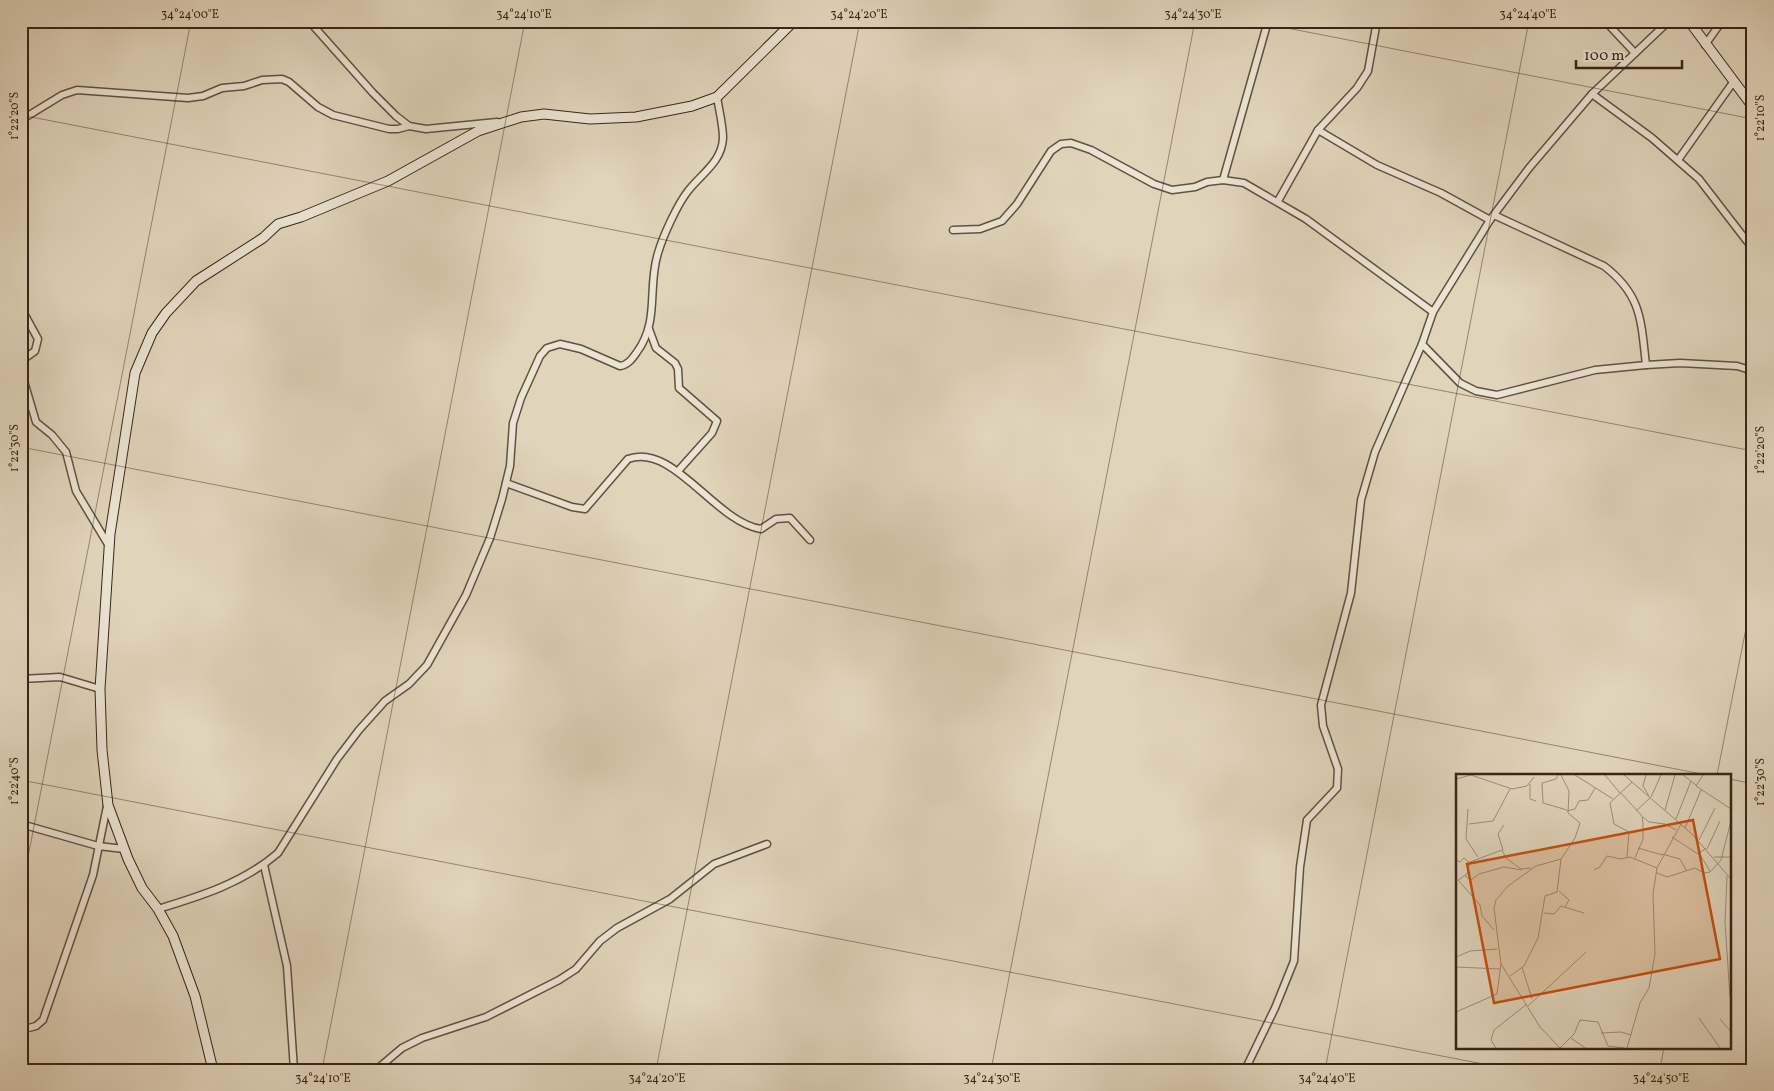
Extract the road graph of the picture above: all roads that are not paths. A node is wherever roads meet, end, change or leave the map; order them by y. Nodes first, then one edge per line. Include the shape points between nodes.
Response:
1 (309, 21) edge
2 (794, 21) edge
3 (1268, 21) edge
4 (1377, 21) edge
5 (1605, 21) edge
6 (1669, 21) edge
7 (1688, 21) edge
8 (1722, 21) edge
9 (1705, 45) junction
10 (1635, 53) junction
11 (1734, 81) junction
12 (1592, 94) junction
13 (717, 97) junction
14 (1753, 107) edge
15 (21, 120) edge
16 (506, 121) junction
17 (409, 126) junction
18 (1318, 130) junction
19 (1678, 160) junction
20 (1223, 180) junction
21 (1278, 201) junction
22 (1492, 218) junction
23 (953, 230) dead end
24 (1753, 249) edge
25 (21, 308) edge
26 (1433, 312) junction
27 (649, 329) junction
28 (1422, 344) junction
29 (21, 361) edge
30 (1646, 365) junction
31 (21, 370) edge
32 (1753, 376) edge
33 (678, 471) junction
34 (506, 483) junction
35 (810, 540) dead end
36 (109, 547) junction
37 (21, 679) edge
38 (100, 689) junction
39 (108, 805) junction
40 (21, 824) edge
41 (766, 844) dead end
42 (98, 846) junction
43 (124, 849) junction
44 (264, 865) junction
45 (158, 909) junction
46 (21, 1030) edge
47 (213, 1070) edge
48 (294, 1070) edge
49 (376, 1070) edge
50 (1245, 1070) edge

1 - 17 street via 373,93
2 - 13 street
3 - 20 street
4 - 18 street via 1368,71 1357,88
5 - 10 street
6 - 10 street
7 - 9 street
8 - 9 street
9 - 11 street
10 - 12 street
11 - 14 street
11 - 19 street
12 - 19 street
12 - 22 street via 1529,168
13 - 16 street via 692,106 636,116 590,119 544,114
13 - 27 street via 723,139 719,153 712,167 680,203 658,251
15 - 17 street via 77,90 188,98 273,78 289,82 333,115 389,129
16 - 17 street via 426,129
16 - 36 street via 478,131 388,181 278,224 263,238 196,281 166,313 152,333 135,372
18 - 21 street
18 - 22 street via 1377,165
19 - 24 street via 1699,179
20 - 21 street via 1244,183
20 - 23 street via 1172,190 1154,184 1091,150 1071,143 1061,144 1051,151 1018,204 1002,221 980,229
21 - 26 street via 1355,252
22 - 26 street
22 - 30 street via 1604,266 1617,276 1636,302
25 - 29 street via 38,340 34,351
26 - 28 street
27 - 33 street via 656,348 675,362 679,388 717,421 712,433
27 - 34 street via 642,345 626,365 615,365 581,349 560,344 547,348 540,356 513,423
28 - 30 street via 1460,383 1476,391 1497,395 1595,370
28 - 50 street via 1375,452 1361,500 1351,593 1323,697 1321,714 1338,769 1337,788 1307,820 1300,867 1294,961
30 - 32 street via 1737,366 1747,369
31 - 36 street via 36,422 66,452 76,491
33 - 34 street via 648,456 628,459 585,509
33 - 35 street via 710,500 745,524 761,529 776,519 790,518
34 - 44 street via 490,538 466,595 427,665 409,684 385,701 359,730 337,759 288,839
36 - 38 street
37 - 38 street via 60,677
38 - 39 street
39 - 42 street
39 - 43 street
40 - 42 street
41 - 49 street via 714,864 670,899 617,928 600,941 576,969 559,980 486,1017 422,1038 402,1048
42 - 43 street
42 - 46 street via 81,914 43,1020 36,1026
43 - 45 street via 142,888
44 - 45 street via 224,887
44 - 48 street via 286,966
45 - 47 street via 183,961

